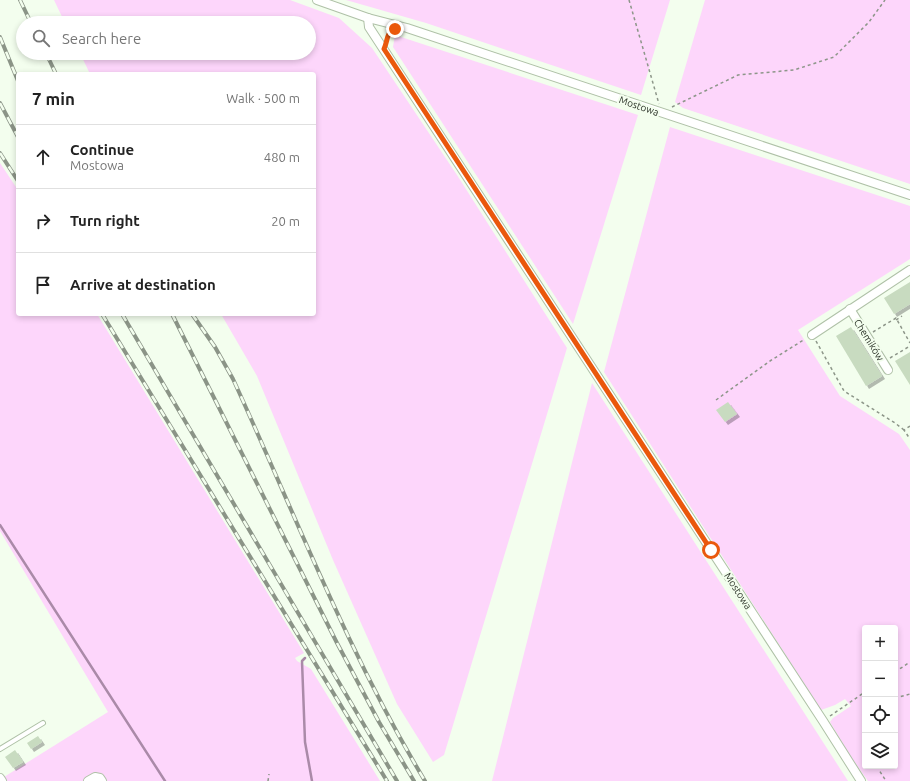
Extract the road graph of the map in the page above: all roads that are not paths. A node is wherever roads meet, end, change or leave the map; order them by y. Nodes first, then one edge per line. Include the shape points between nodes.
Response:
1 (317, 0) edge
2 (368, 18) junction
3 (910, 195) edge
4 (910, 270) edge
5 (850, 309) junction
6 (812, 335) road end
7 (886, 366) road end
8 (43, 723) dead end
9 (0, 749) edge
10 (0, 778) edge
11 (2, 781) edge
12 (88, 781) edge
13 (102, 781) edge
14 (862, 781) edge

1 - 2 street, Mostowa
2 - 3 street, Mostowa via 407,28
2 - 14 street, Mostowa via 369,27
4 - 5 street, Chemików
5 - 6 street, Chemików
5 - 7 street, Chemików
8 - 9 lane
10 - 11 street
12 - 13 street via 95,777

